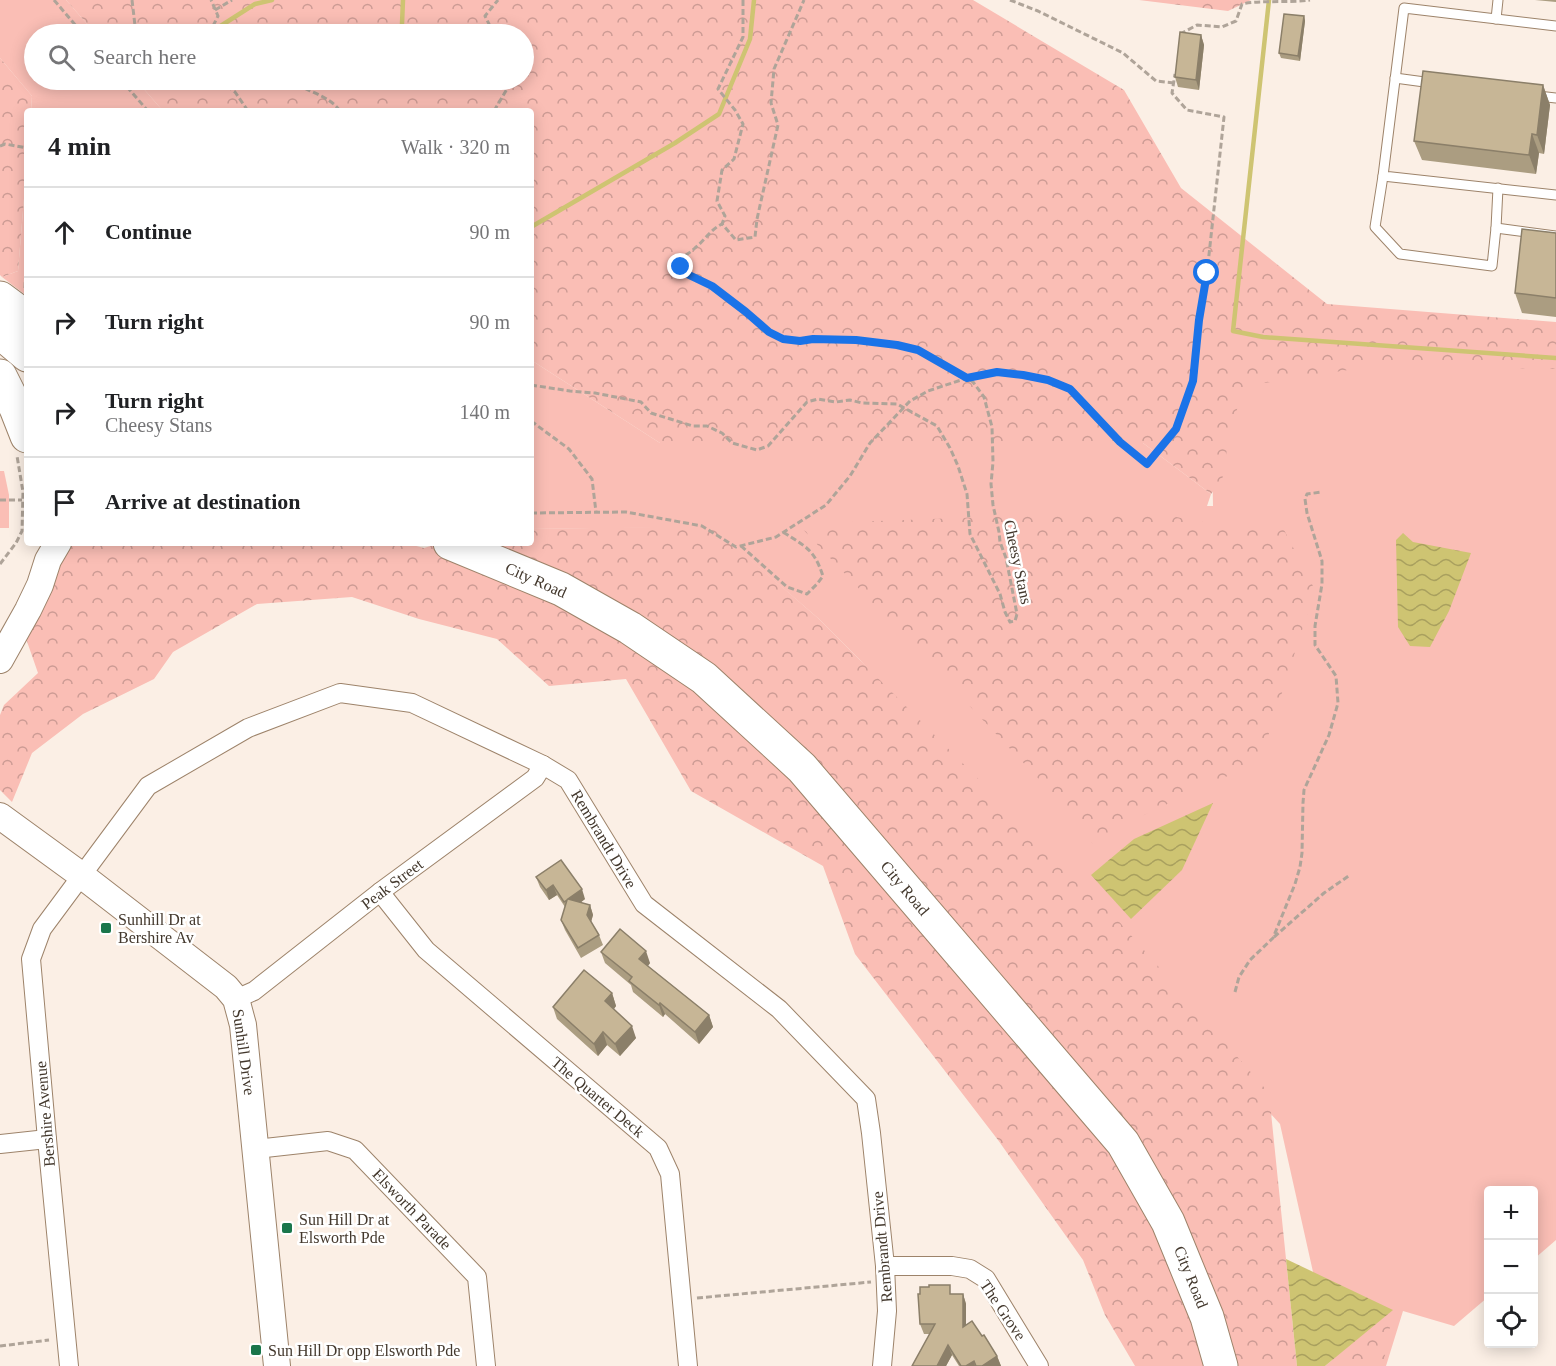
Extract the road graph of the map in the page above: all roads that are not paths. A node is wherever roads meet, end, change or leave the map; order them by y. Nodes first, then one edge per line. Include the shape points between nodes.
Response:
1 (1498, 0) edge
2 (1496, 19) junction
3 (1556, 26) edge
4 (1395, 78) junction
5 (1441, 84) edge
6 (1533, 95) edge
7 (1556, 98) edge
8 (1383, 176) junction
9 (1498, 189) junction
10 (1556, 195) edge
11 (1496, 228) junction
12 (1556, 236) edge
13 (11, 314) edge
14 (24, 346) edge
15 (0, 376) edge
16 (22, 444) edge
17 (457, 546) edge
18 (50, 549) edge
19 (0, 660) edge
20 (543, 765) junction
21 (0, 816) edge
22 (81, 875) junction
23 (380, 892) junction
24 (236, 999) junction
25 (46, 1139) junction
26 (0, 1144) edge
27 (256, 1149) junction
28 (885, 1266) junction
29 (69, 1366) edge
30 (277, 1366) edge
31 (486, 1366) edge
32 (688, 1366) edge
33 (882, 1366) edge
34 (1039, 1366) edge
35 (1221, 1366) edge

1 - 2 lane
2 - 3 lane
2 - 4 lane via 1404,8
4 - 5 lane
4 - 8 lane
6 - 7 lane
8 - 9 lane
8 - 11 lane via 1375,227 1400,254 1492,266
9 - 10 lane
9 - 11 lane
11 - 12 lane
13 - 14 highway
15 - 16 highway via 16,408
17 - 35 highway, City Road via 561,589 630,628 704,678 802,768 1123,1143 1168,1222 1208,1317
18 - 19 street via 40,585
20 - 22 street, Rembrandt Drive via 412,703 340,693 248,728 148,786
20 - 23 street, Peak Street via 534,778
20 - 28 street, Rembrandt Drive via 568,780 644,904 779,1009 866,1100
21 - 22 street, Sunhill Drive
22 - 24 street, Sunhill Drive via 226,987
22 - 25 street, Bershire Avenue via 42,929 31,959
23 - 24 street, Peak Street via 254,991
23 - 32 street, The Quarter Deck via 426,950 658,1148 670,1174
24 - 27 street, Sunhill Drive via 243,1025
25 - 26 street
25 - 29 street, Bershire Avenue
27 - 30 street, Sunhill Drive
27 - 31 street, Elsworth Parade via 328,1141 356,1149 477,1277
28 - 33 street, Rembrandt Drive via 887,1311
28 - 34 street, The Grove via 952,1266 970,1269 986,1279

